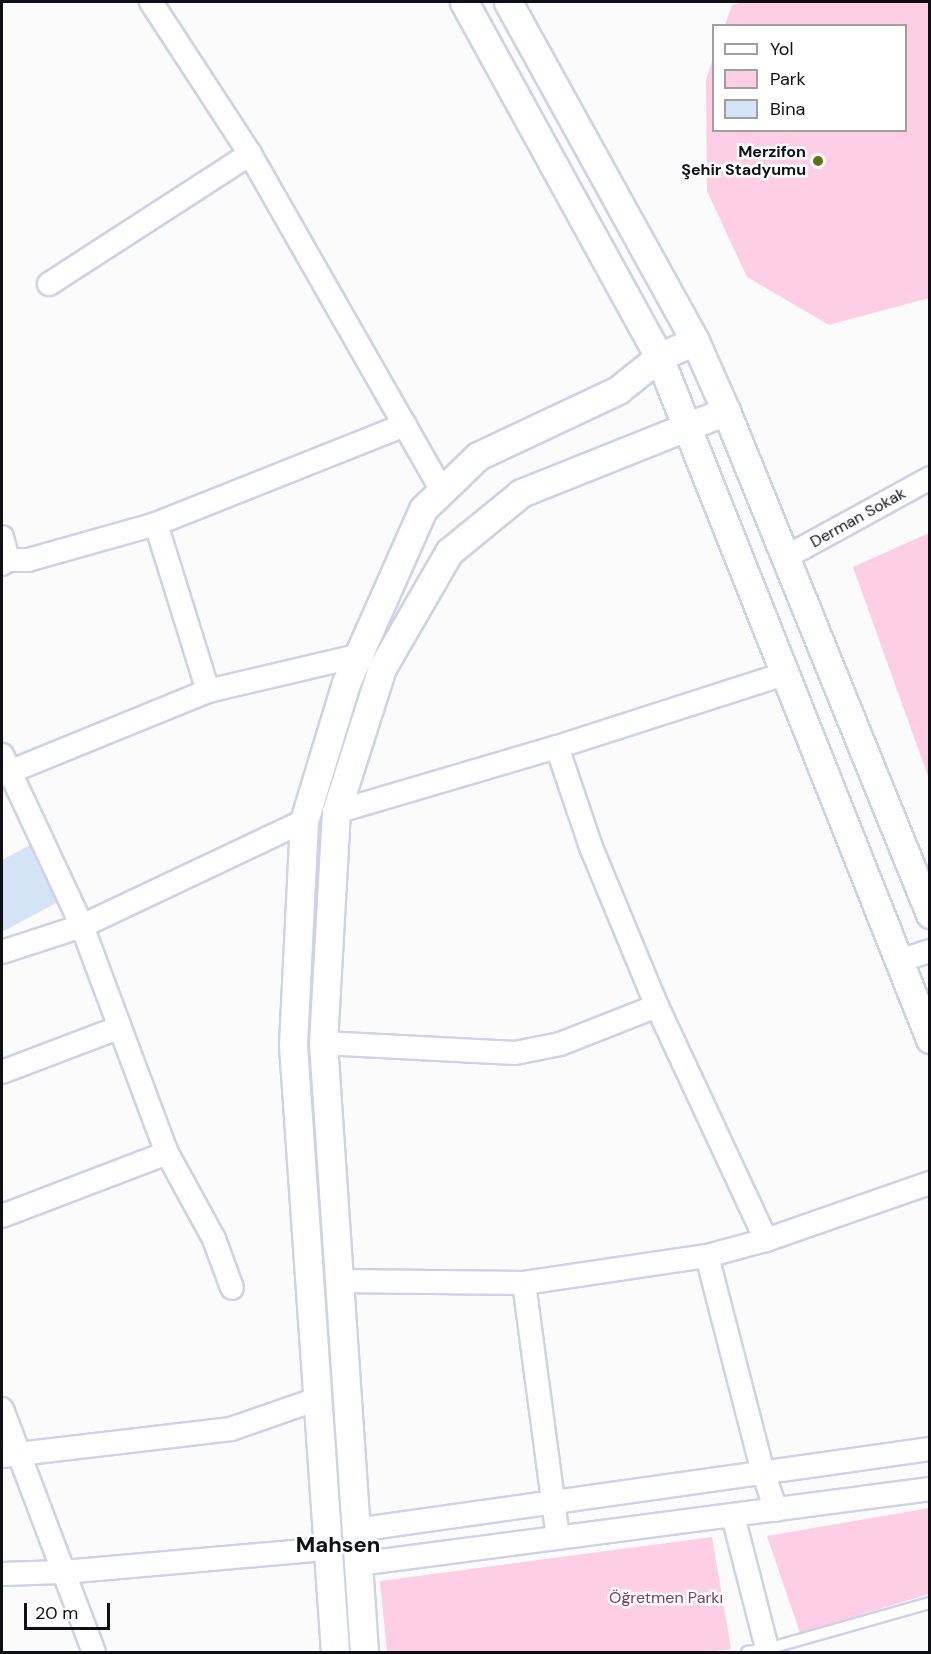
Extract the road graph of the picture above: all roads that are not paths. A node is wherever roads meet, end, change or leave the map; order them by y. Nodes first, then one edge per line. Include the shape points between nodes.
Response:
1 (152, 2) edge
2 (464, 2) edge
3 (508, 2) edge
4 (250, 154) junction
5 (49, 284) dead end
6 (695, 340) junction
7 (659, 357) junction
8 (726, 411) junction
9 (405, 425) junction
10 (687, 426) junction
11 (930, 478) edge
12 (442, 491) junction
13 (156, 524) junction
14 (2, 537) edge
15 (786, 557) junction
16 (5, 562) edge
17 (357, 656) junction
18 (785, 674) junction
19 (208, 691) junction
20 (557, 747) junction
21 (4, 767) edge
22 (336, 812) junction
23 (304, 821) junction
24 (930, 914) edge
25 (82, 926) junction
26 (930, 951) edge
27 (2, 952) edge
28 (899, 961) junction
29 (657, 1006) junction
30 (118, 1028) junction
31 (930, 1039) edge
32 (323, 1043) junction
33 (2, 1072) edge
34 (167, 1153) junction
35 (930, 1184) edge
36 (2, 1216) edge
37 (766, 1240) junction
38 (707, 1256) junction
39 (339, 1281) junction
40 (524, 1283) junction
41 (232, 1288) dead end
42 (318, 1399) junction
43 (2, 1409) edge
44 (930, 1449) edge
45 (10, 1455) edge
46 (763, 1472) junction
47 (930, 1489) edge
48 (553, 1502) junction
49 (776, 1510) junction
50 (733, 1516) junction
51 (356, 1530) junction
52 (558, 1538) junction
53 (328, 1549) junction
54 (358, 1564) junction
55 (63, 1572) junction
56 (2, 1574) edge
57 (930, 1604) edge
58 (761, 1652) edge
59 (94, 1653) edge
60 (335, 1653) edge
61 (364, 1653) edge

1 - 4 street
2 - 7 street
3 - 6 street
4 - 5 street
4 - 9 street
6 - 7 street
6 - 8 street
7 - 10 street
7 - 12 street via 618,390 478,456
8 - 10 street
8 - 15 street
9 - 12 street
9 - 13 street
10 - 18 street
10 - 22 street via 520,493 449,552 382,668
11 - 15 street, Derman Sokak
12 - 17 street via 423,509
13 - 16 street via 28,560
13 - 19 street
14 - 16 street
15 - 24 street
17 - 19 street
17 - 23 street
18 - 20 street
18 - 28 street
19 - 21 street
20 - 22 street
20 - 29 street via 591,847
21 - 25 street
22 - 32 street
23 - 25 street
23 - 42 street via 293,1045
25 - 27 street
25 - 30 street
26 - 28 street
28 - 31 street
29 - 32 street via 560,1044 515,1053
29 - 37 street
30 - 33 street
30 - 34 street
32 - 39 street
34 - 36 street
34 - 41 street via 214,1239
35 - 37 street
37 - 38 street
38 - 40 street
38 - 46 street
39 - 40 street
39 - 51 street
40 - 48 street
42 - 45 street via 231,1429
42 - 53 street
43 - 45 street
44 - 46 street
45 - 55 street
46 - 48 street
46 - 49 street
47 - 49 street
48 - 51 street
48 - 52 street
49 - 50 street
50 - 52 street
50 - 58 street
51 - 54 street
52 - 54 street
53 - 55 street
53 - 60 street
54 - 61 street
55 - 56 street
55 - 59 street
57 - 58 lane

